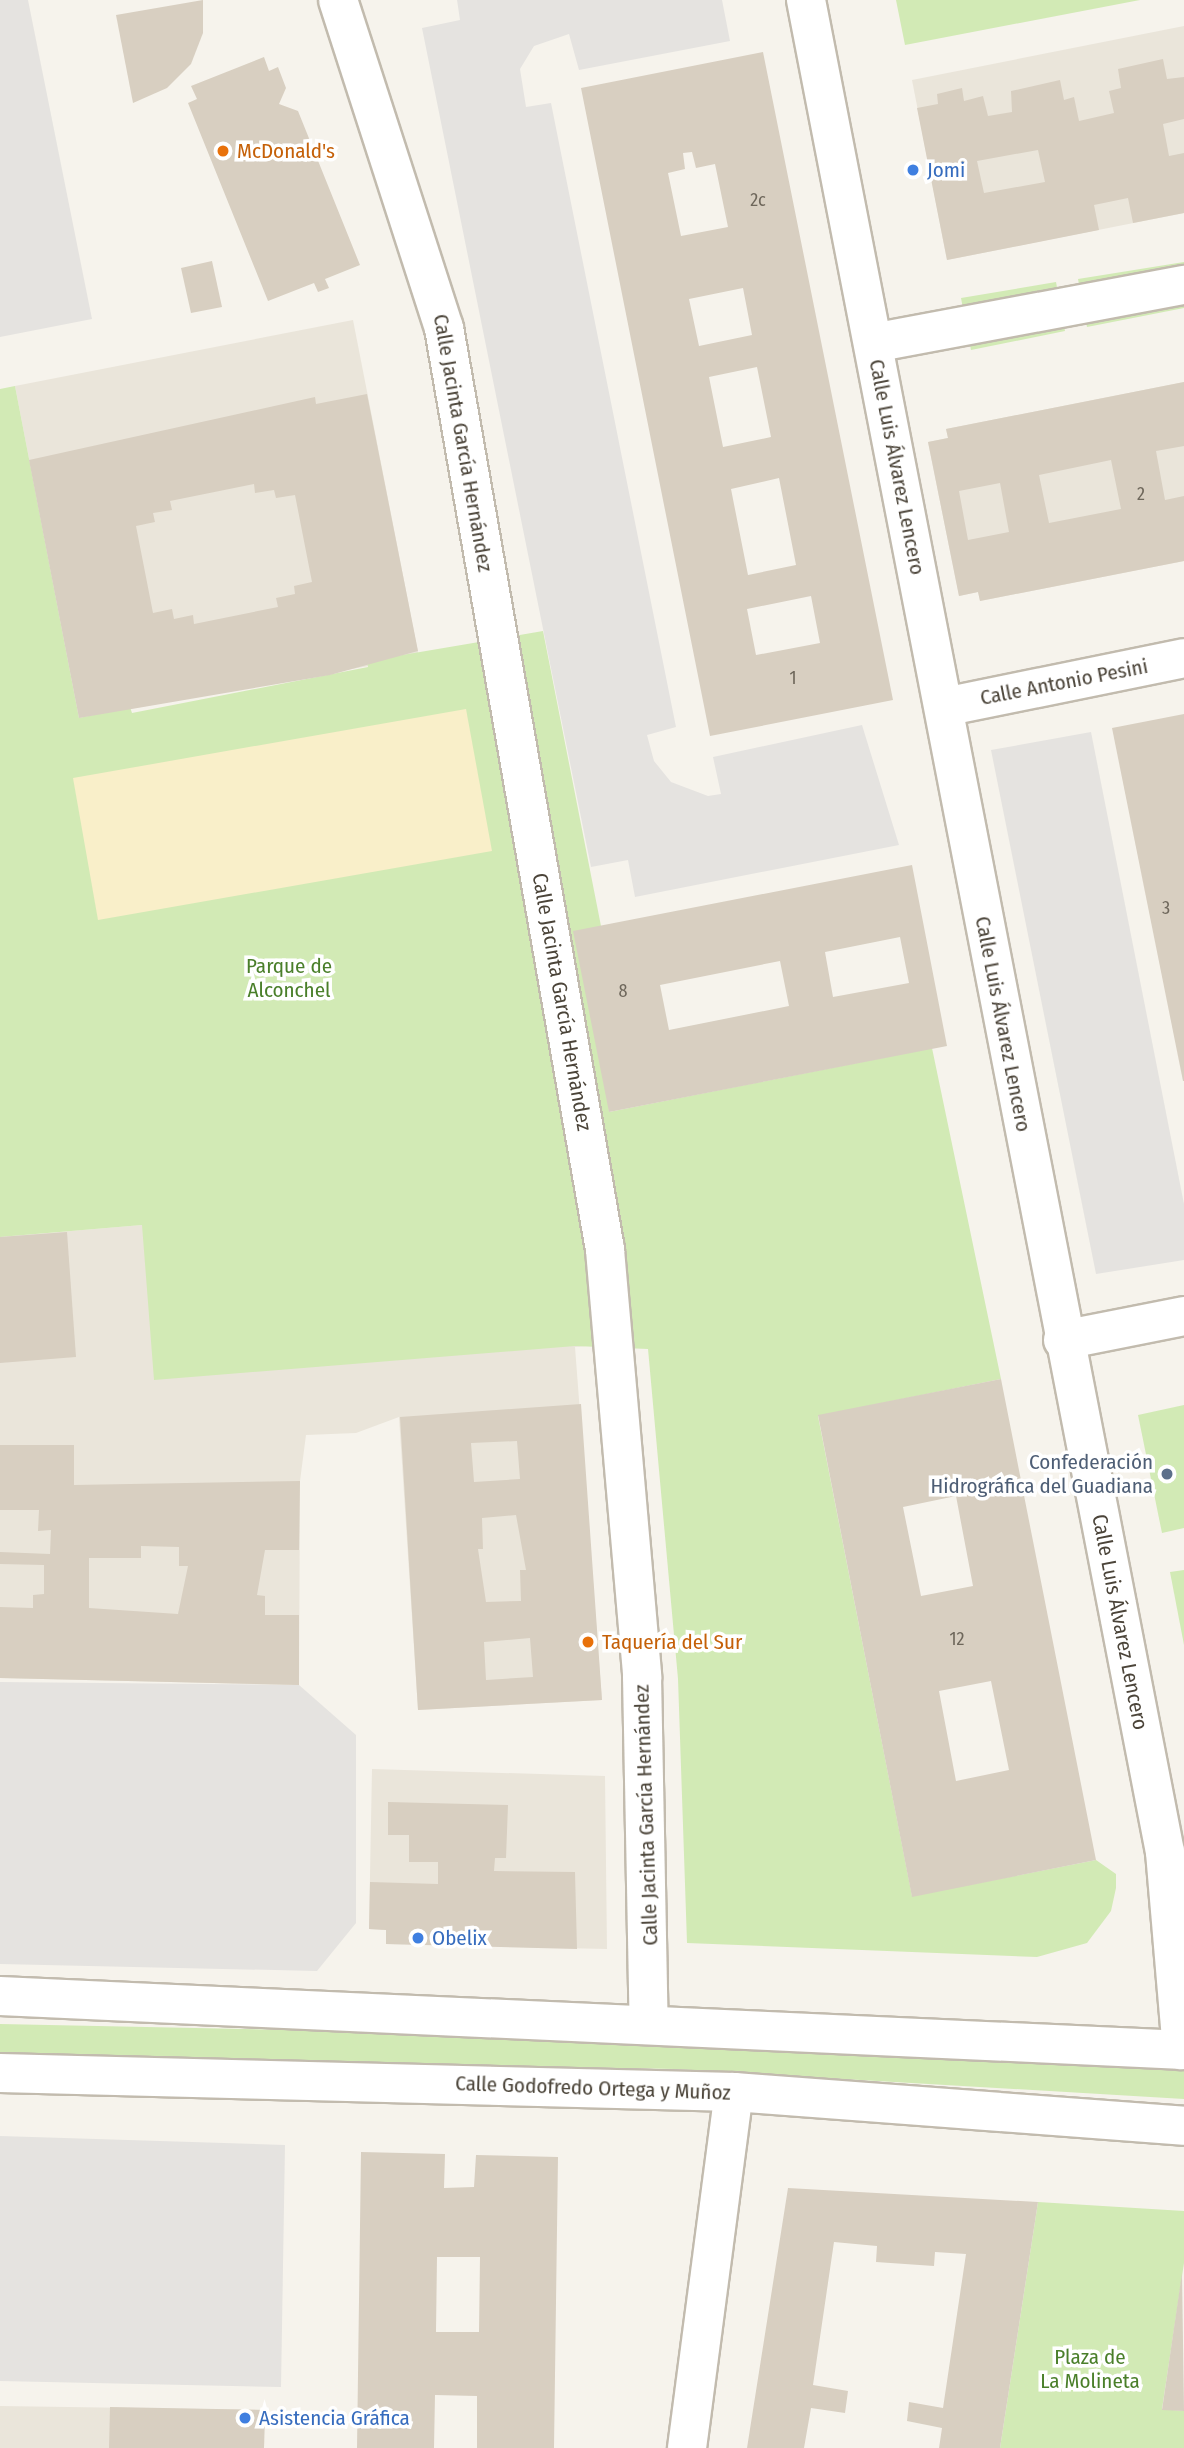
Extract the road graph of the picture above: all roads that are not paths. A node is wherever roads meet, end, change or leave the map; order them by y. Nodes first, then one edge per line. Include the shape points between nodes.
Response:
1 (338, 0) edge
2 (806, 0) edge
3 (1184, 285) edge
4 (873, 343) junction
5 (1184, 658) edge
6 (944, 707) junction
7 (1184, 1316) edge
8 (1063, 1340) junction
9 (0, 1996) edge
10 (649, 2025) junction
11 (1183, 2050) edge
12 (0, 2073) edge
13 (734, 2092) junction
14 (1184, 2126) edge
15 (687, 2448) edge

1 - 10 street, Calle Jacinta García Hernández via 444,328 605,1250 644,1701
2 - 4 street, Calle Luis Álvarez Lencero
3 - 4 street
4 - 6 street, Calle Luis Álvarez Lencero
5 - 6 street, Calle Antonio Pesini
6 - 8 street, Calle Luis Álvarez Lencero
7 - 8 street
8 - 11 street, Calle Luis Álvarez Lencero via 1165,1852
9 - 10 street
10 - 11 street
12 - 13 street, Calle Godofredo Ortega y Muñoz
13 - 14 street, Calle Godofredo Ortega y Muñoz
13 - 15 street

